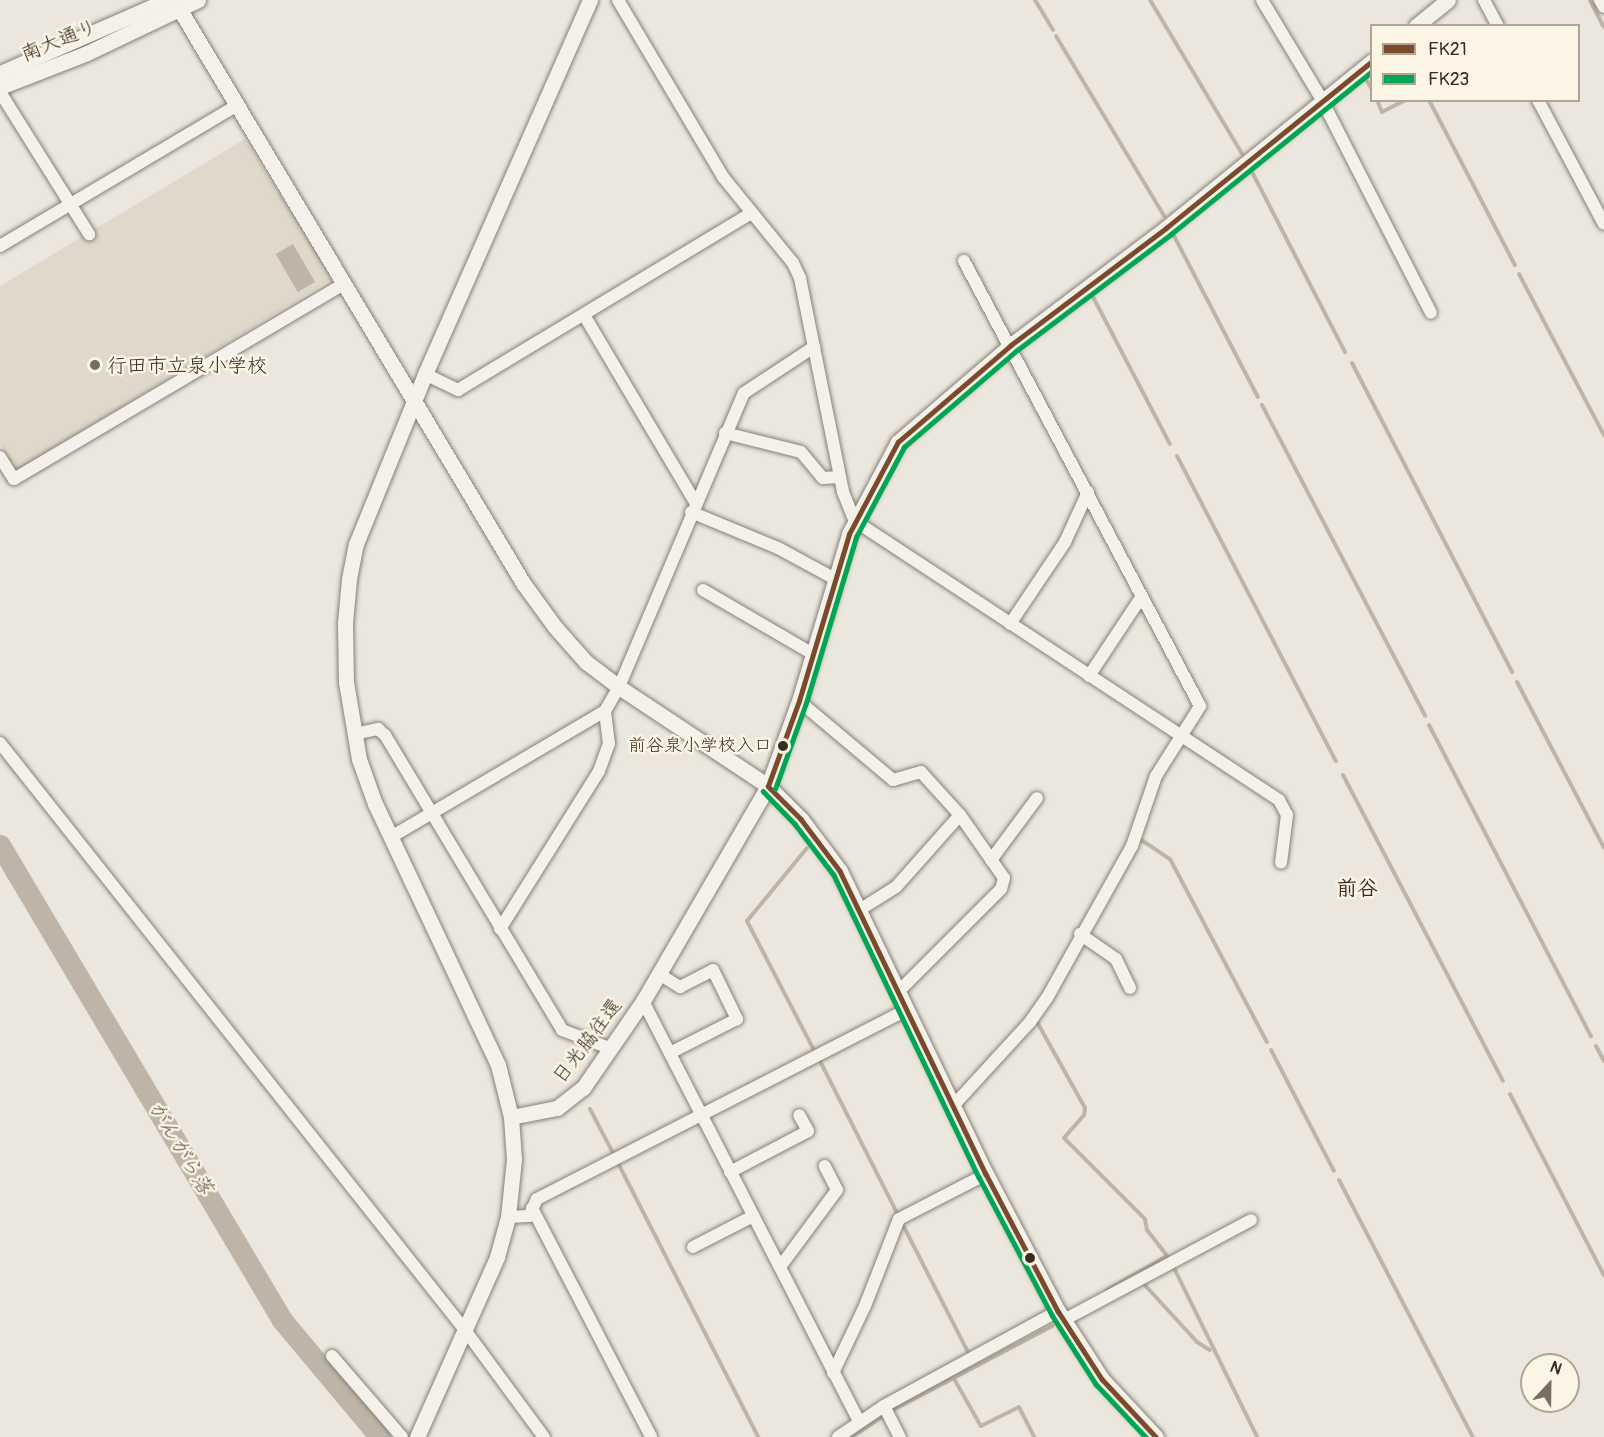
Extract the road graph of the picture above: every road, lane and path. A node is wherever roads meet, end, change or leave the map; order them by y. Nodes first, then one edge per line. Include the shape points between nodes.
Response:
1 (167, 0) edge
2 (198, 0) edge
3 (590, 0) edge
4 (618, 0) edge
5 (1262, 0) edge
6 (1448, 0) edge
7 (1484, 0) edge
8 (1600, 0) edge
9 (177, 5) edge
10 (1604, 7) edge
11 (1418, 24) edge
12 (1497, 24) edge
13 (1370, 62) edge
14 (0, 73) edge
15 (0, 87) edge
16 (0, 92) edge
17 (1322, 100) junction
18 (1539, 102) edge
19 (236, 106) junction
20 (69, 203) junction
21 (750, 213) junction
22 (1604, 224) edge
23 (89, 234) dead end
24 (0, 246) edge
25 (963, 261) dead end
26 (345, 283) junction
27 (1431, 313) dead end
28 (584, 315) junction
29 (1011, 345) junction
30 (814, 347) junction
31 (425, 374) junction
32 (414, 401) junction
33 (724, 433) junction
34 (0, 457) edge
35 (840, 477) junction
36 (1089, 492) junction
37 (693, 507) junction
38 (855, 521) junction
39 (835, 579) junction
40 (703, 590) dead end
41 (1142, 596) junction
42 (1010, 624) junction
43 (813, 654) junction
44 (1089, 676) junction
45 (619, 687) junction
46 (799, 700) junction
47 (605, 711) junction
48 (354, 734) junction
49 (1181, 736) junction
50 (0, 743) edge
51 (768, 786) junction
52 (1037, 798) dead end
53 (432, 813) junction
54 (960, 815) junction
55 (392, 837) junction
56 (991, 860) junction
57 (1281, 863) dead end
58 (861, 909) junction
59 (500, 929) junction
60 (1080, 934) junction
61 (659, 974) junction
62 (1130, 988) dead end
63 (899, 991) junction
64 (643, 1001) junction
65 (907, 1010) junction
66 (612, 1049) junction
67 (670, 1053) junction
68 (953, 1106) junction
69 (701, 1115) junction
70 (799, 1115) dead end
71 (511, 1117) junction
72 (825, 1166) dead end
73 (730, 1172) junction
74 (986, 1174) junction
75 (532, 1208) junction
76 (753, 1216) junction
77 (508, 1217) junction
78 (1251, 1220) dead end
79 (693, 1247) dead end
80 (780, 1267) junction
81 (1061, 1316) junction
82 (465, 1330) junction
83 (332, 1356) dead end
84 (833, 1372) junction
85 (884, 1407) junction
86 (859, 1421) junction
87 (402, 1437) edge
88 (417, 1437) edge
89 (544, 1437) edge
90 (651, 1437) edge
91 (838, 1437) edge
92 (900, 1437) edge
93 (1156, 1437) edge

1 - 14 street, 南大通り
2 - 9 street, 南大通り
3 - 31 street
4 - 21 street via 723,177
5 - 17 street
6 - 11 street
7 - 12 street
8 - 10 street
9 - 15 street, 南大通り
9 - 19 street
13 - 17 street, 日光脇往還
16 - 20 street
17 - 27 street
17 - 29 street, 日光脇往還 via 1166,228
18 - 22 street
19 - 20 street
19 - 26 street
20 - 23 street
20 - 24 street
21 - 28 street
21 - 30 street via 793,263 800,278
25 - 29 street
26 - 32 street
26 - 34 street via 14,479
28 - 31 street via 458,390
28 - 37 street
29 - 36 street
29 - 38 street, 日光脇往還 via 898,442
30 - 33 street via 744,393
30 - 35 street
31 - 32 street
32 - 45 street via 529,592 586,662
32 - 48 street via 357,544 349,579 345,652
33 - 35 street via 801,452 823,478
33 - 37 street
35 - 38 street
36 - 41 street
36 - 42 street via 1065,543
37 - 39 street
37 - 45 street
38 - 39 street, 日光脇往還
38 - 42 street
39 - 43 street, 日光脇往還
40 - 43 street
41 - 44 street
41 - 49 street via 1200,706
42 - 44 street
43 - 46 street, 日光脇往還
44 - 49 street
45 - 47 street
45 - 51 street
46 - 51 street, 日光脇往還
46 - 54 street via 893,780 921,772
47 - 53 street
47 - 59 street via 609,744 599,771
48 - 53 street via 378,729 385,735
48 - 55 street via 366,780
49 - 57 street via 1279,800 1287,815
49 - 60 street via 1156,776 1132,846
50 - 82 street
51 - 58 street via 820,842
51 - 61 street, 日光脇往還
52 - 56 street
53 - 55 street
53 - 59 street
54 - 56 street
54 - 58 street via 896,887
55 - 71 street via 484,1028
56 - 63 street via 1004,878 1001,889
58 - 63 street
59 - 66 street via 562,1030
60 - 62 street via 1116,959
60 - 68 street via 1030,1022
61 - 64 street, 日光脇往還
61 - 67 street via 680,987 713,970 737,1019
63 - 65 street
64 - 66 street, 日光脇往還
64 - 67 street
65 - 68 street
65 - 69 street
66 - 71 street, 日光脇往還 via 583,1088 564,1105
67 - 69 street
68 - 74 street
69 - 73 street
69 - 75 street via 537,1199
70 - 73 street via 808,1131
71 - 77 street via 514,1159
72 - 80 street via 837,1190
73 - 76 street
74 - 81 street
74 - 84 street via 899,1219 865,1306
75 - 77 street via 529,1216
75 - 90 street
76 - 79 street
76 - 80 street
77 - 82 street via 497,1257
78 - 81 street
80 - 84 street
81 - 85 street
81 - 93 street via 1102,1379
82 - 88 street
82 - 89 street
83 - 87 street
84 - 86 street
85 - 86 street
85 - 92 street
86 - 91 street

